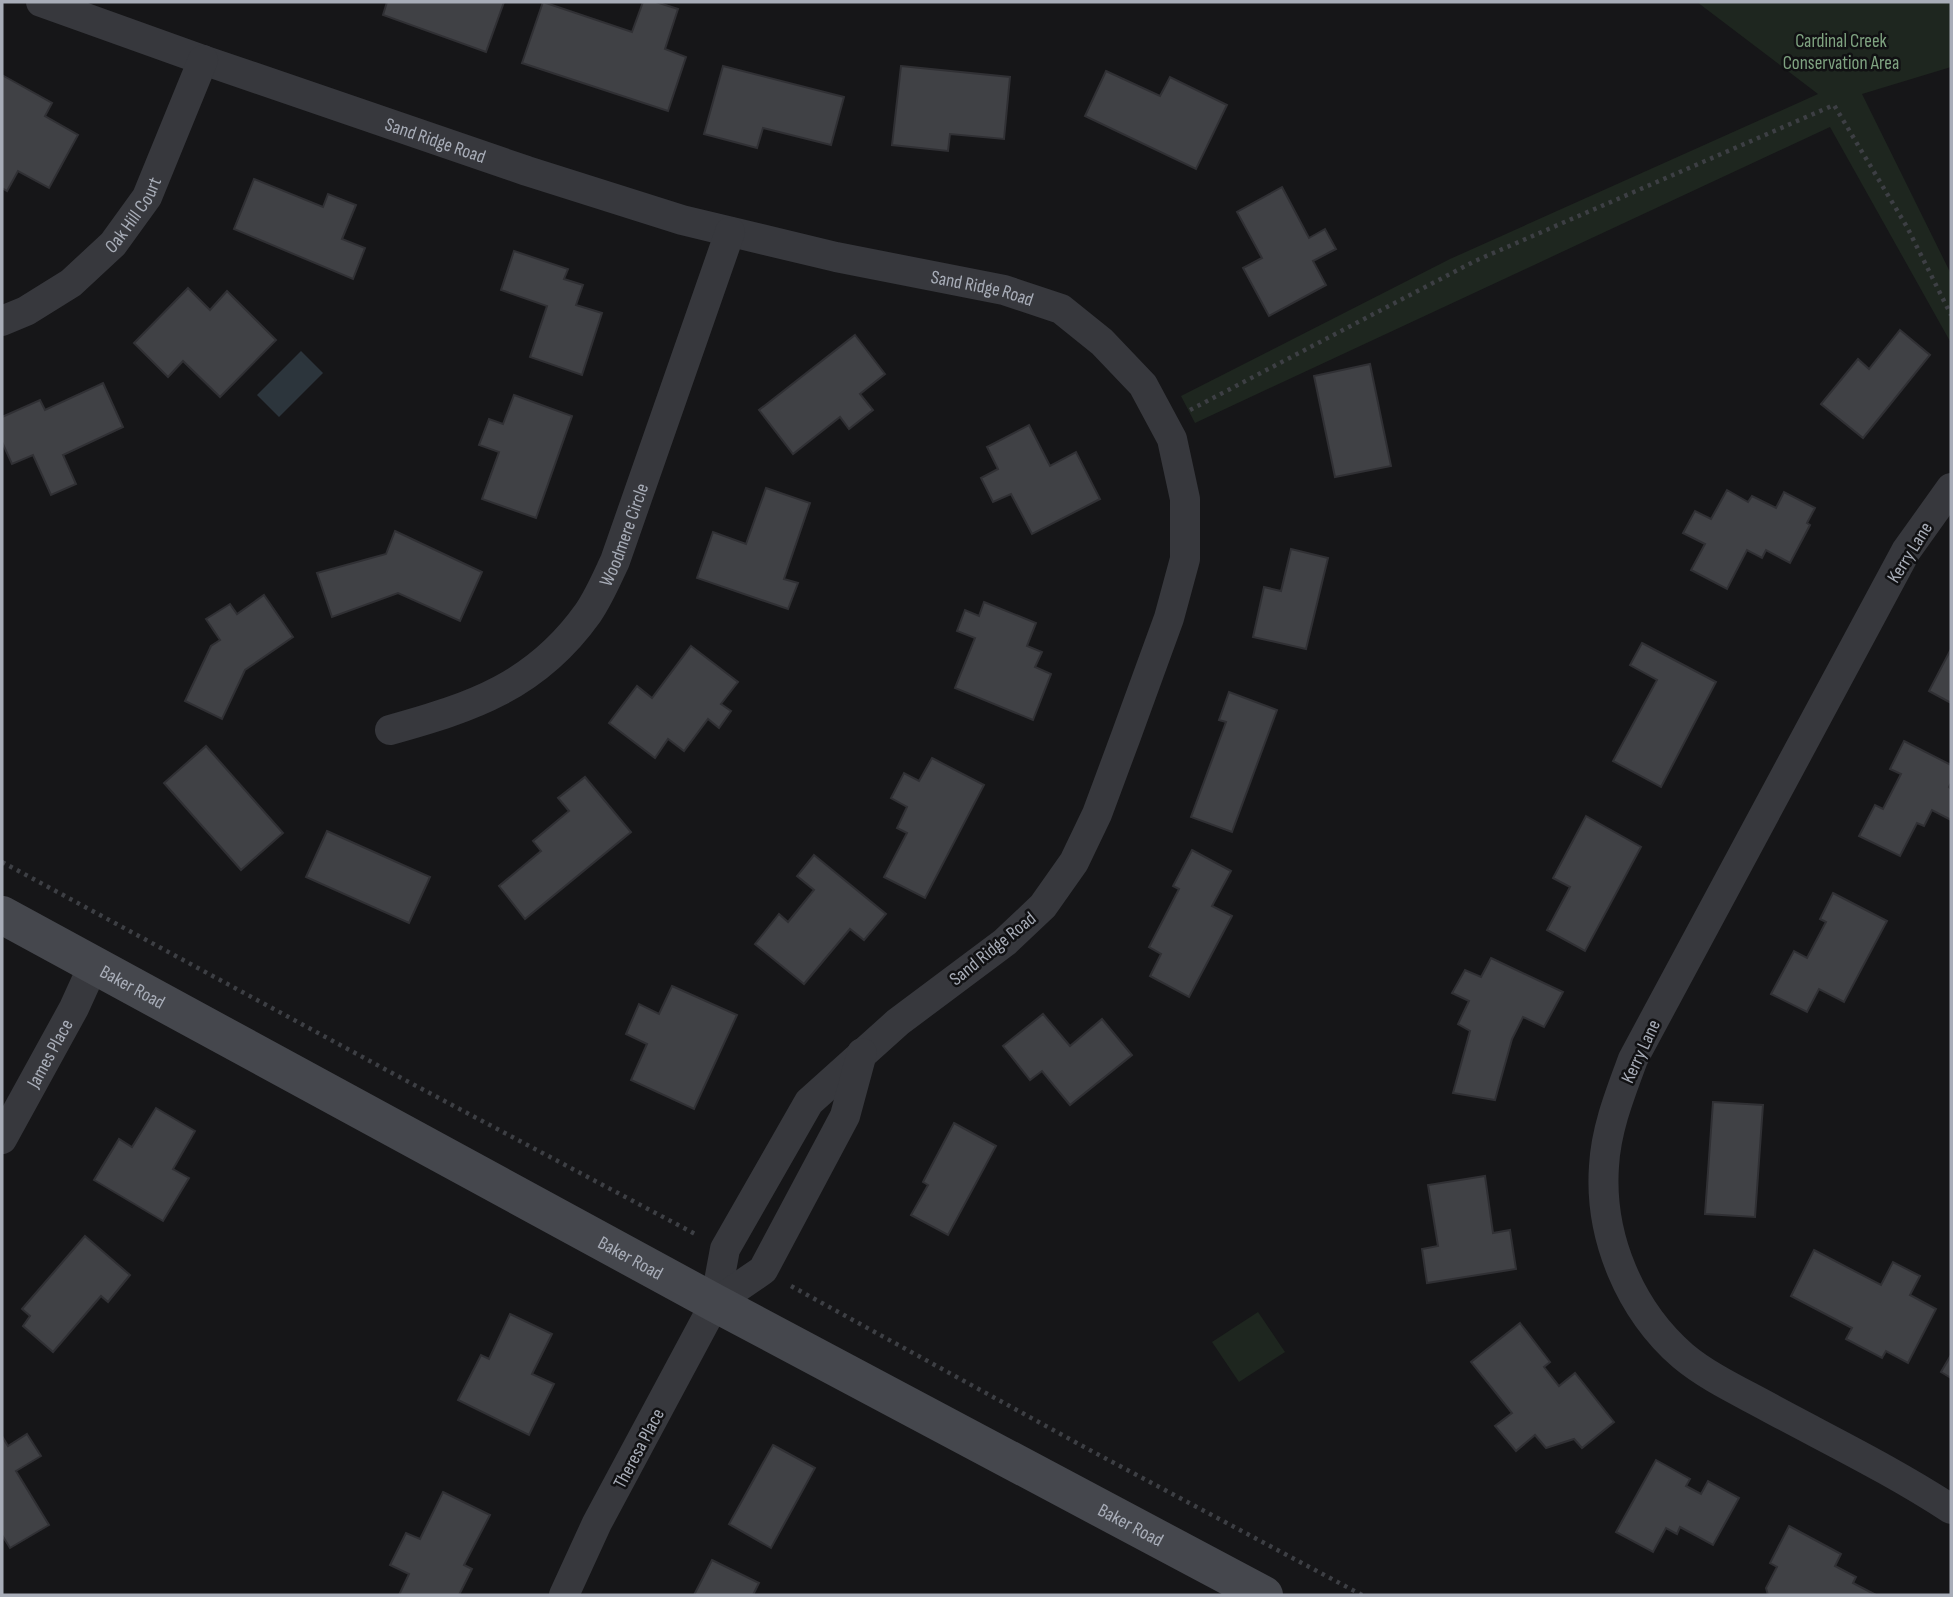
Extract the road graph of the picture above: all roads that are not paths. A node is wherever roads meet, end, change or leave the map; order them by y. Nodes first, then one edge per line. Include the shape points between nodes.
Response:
1 (41, 2) edge
2 (203, 60) junction
3 (730, 232) junction
4 (2, 321) edge
5 (1951, 488) edge
6 (390, 730) dead end
7 (2, 915) edge
8 (94, 964) junction
9 (862, 1053) junction
10 (2, 1139) edge
11 (715, 1303) junction
12 (1951, 1508) edge
13 (564, 1595) edge
14 (1264, 1595) edge

1 - 2 street, Sand Ridge Road
2 - 3 street, Sand Ridge Road via 568,185
2 - 4 street, Oak Hill Court via 147,197 113,244 71,283
3 - 6 street, Woodmere Circle via 615,561 589,611 562,645 502,691 452,713
3 - 9 street, Sand Ridge Road via 1004,290 1061,309 1143,385 1172,439 1185,499 1185,559 1168,618 1097,814 1074,862 1043,906 1005,942
5 - 12 street, Kerry Lane via 1906,551 1633,1059 1613,1114 1604,1167 1607,1225 1623,1276 1651,1323 1684,1356
7 - 8 main road, Baker Road
8 - 10 street, James Place
8 - 11 main road, Baker Road
9 - 11 street, Sand Ridge Road via 809,1102 724,1249
9 - 11 street via 845,1116 763,1270
11 - 13 street, Theresa Place via 597,1523
11 - 14 main road, Baker Road

